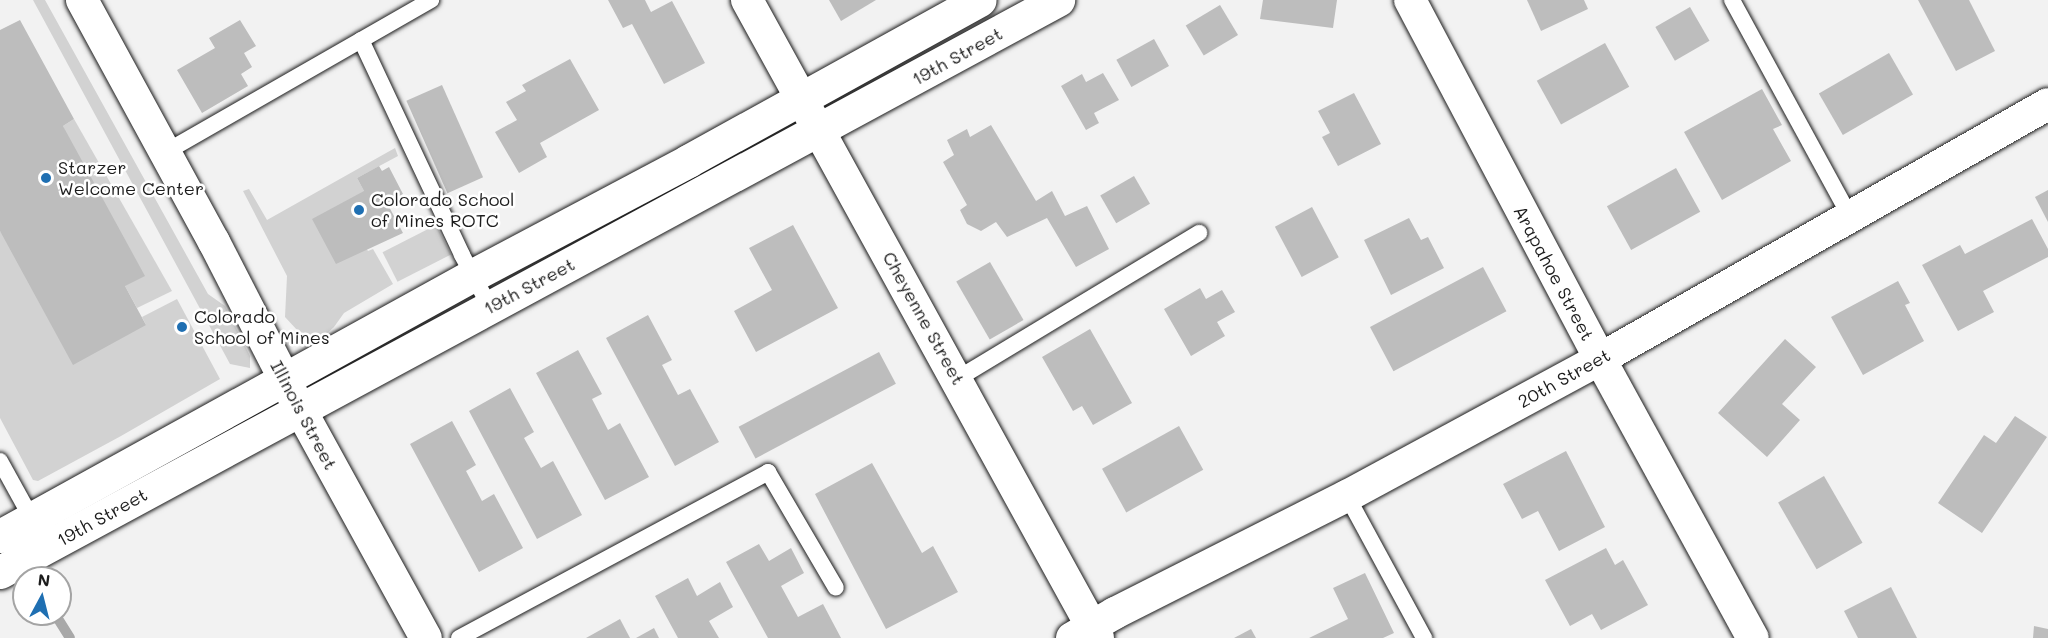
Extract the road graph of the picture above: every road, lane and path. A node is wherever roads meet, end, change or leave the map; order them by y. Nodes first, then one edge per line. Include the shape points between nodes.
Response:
1 (82, 0) edge
2 (431, 0) edge
3 (747, 0) edge
4 (981, 0) edge
5 (1058, 0) edge
6 (1410, 0) edge
7 (1732, 0) edge
8 (361, 40) junction
9 (802, 98) junction
10 (2048, 104) edge
11 (821, 130) junction
12 (164, 153) junction
13 (1850, 216) junction
14 (1199, 233) dead end
15 (473, 274) junction
16 (490, 307) junction
17 (1600, 359) junction
18 (957, 379) junction
19 (284, 380) junction
20 (300, 409) junction
21 (0, 461) edge
22 (1347, 496) junction
23 (32, 519) junction
24 (0, 536) edge
25 (0, 572) edge
26 (836, 588) dead end
27 (1087, 634) edge
28 (426, 638) edge
29 (459, 638) edge
30 (1424, 638) edge
31 (1753, 638) edge

1 - 12 street, Illinois Street
2 - 8 lane
3 - 9 street, Cheyenne Street
4 - 9 main road, 19th Street
5 - 11 main road, 19th Street
6 - 17 street, Arapahoe Street
7 - 13 lane
8 - 12 lane
8 - 15 lane
9 - 11 street, Cheyenne Street
9 - 15 main road, 19th Street
10 - 13 street, 20th Street
11 - 16 main road, 19th Street
11 - 18 street, Cheyenne Street
12 - 19 street, Illinois Street
13 - 17 street, 20th Street
14 - 18 lane
15 - 16 lane
15 - 19 main road, 19th Street
16 - 20 main road, 19th Street
17 - 22 street, 20th Street
17 - 31 street, Arapahoe Street
18 - 27 street, Cheyenne Street
19 - 20 street, Illinois Street
19 - 23 main road, 19th Street
20 - 25 main road, 19th Street
20 - 28 street, Illinois Street
21 - 23 lane
22 - 27 street, 20th Street
22 - 30 lane
23 - 24 main road, 19th Street
26 - 29 lane via 768,472

